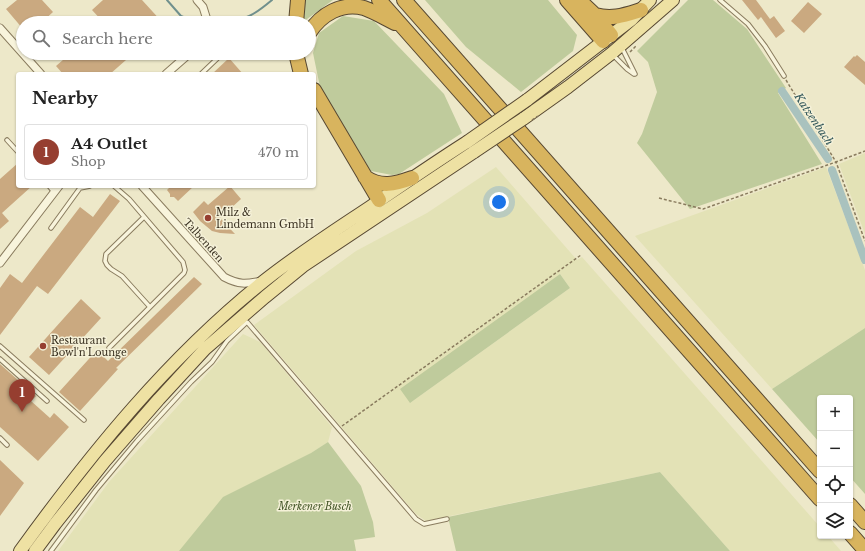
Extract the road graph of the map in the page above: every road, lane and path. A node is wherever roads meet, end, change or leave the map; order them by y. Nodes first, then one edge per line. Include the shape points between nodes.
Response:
1 (197, 0) edge
2 (298, 0) edge
3 (379, 0) edge
4 (404, 0) edge
5 (411, 0) edge
6 (567, 0) edge
7 (579, 0) edge
8 (673, 0) edge
9 (720, 0) edge
10 (645, 5) edge
11 (595, 15) junction
12 (206, 16) edge
13 (297, 16) edge
14 (316, 23) edge
15 (403, 27) junction
16 (0, 28) edge
17 (429, 29) junction
18 (607, 38) junction
19 (16, 46) edge
20 (616, 50) junction
21 (29, 60) edge
22 (182, 60) edge
23 (216, 60) edge
24 (298, 60) edge
25 (305, 60) edge
26 (39, 72) edge
27 (168, 72) edge
28 (203, 72) edge
29 (301, 72) edge
30 (307, 72) edge
31 (784, 76) joint
32 (316, 93) edge
33 (316, 104) edge
34 (7, 140) dead end
35 (16, 150) edge
36 (865, 151) edge
37 (836, 162) junction
38 (365, 177) junction
39 (412, 178) junction
40 (77, 188) edge
41 (116, 188) edge
42 (144, 188) edge
43 (57, 189) edge
44 (659, 198) dead end
45 (377, 206) junction
46 (144, 217) junction
47 (51, 228) dead end
48 (865, 241) edge
49 (581, 255) dead end
50 (0, 263) edge
51 (264, 281) junction
52 (150, 307) junction
53 (0, 346) edge
54 (109, 348) dead end
55 (0, 359) edge
56 (47, 402) dead end
57 (84, 420) dead end
58 (339, 429) junction
59 (0, 438) edge
60 (7, 445) dead end
61 (817, 468) edge
62 (817, 496) edge
63 (853, 508) edge
64 (447, 519) dead end
65 (865, 522) edge
66 (853, 536) edge
67 (865, 550) edge
68 (20, 551) edge
69 (35, 551) edge
70 (52, 551) edge

1 - 12 street
2 - 13 highway
3 - 15 highway
4 - 17 highway
5 - 17 highway
6 - 18 highway
7 - 11 highway
8 - 20 main road
9 - 31 lane via 748,24
10 - 11 highway via 616,18
10 - 18 main road
11 - 18 highway
14 - 15 highway via 332,11 356,7
15 - 62 highway
16 - 19 street
17 - 61 highway
18 - 20 main road
18 - 39 main road, bridge via 527,100
20 - 20 lane via 627,69 634,74
20 - 45 main road, bridge via 535,111 474,152
21 - 26 street
22 - 27 street
23 - 28 lane
24 - 29 highway
25 - 30 highway
31 - 37 path
32 - 38 highway
33 - 45 highway
34 - 35 lane
36 - 37 path
37 - 44 path via 703,208
37 - 48 path
38 - 39 highway via 386,184
38 - 45 highway
39 - 45 main road
40 - 47 lane
41 - 46 lane
42 - 51 street, Talbenden via 224,277 244,284
43 - 50 street
45 - 51 main road via 299,254
45 - 69 main road via 205,349 105,461
46 - 52 lane via 185,266 184,273
46 - 52 lane via 106,254 105,258 107,265 122,276
49 - 58 path
51 - 68 main road via 194,342 150,389 96,450
52 - 54 lane
53 - 57 lane
55 - 56 lane
58 - 64 lane via 416,519 424,524
58 - 70 lane via 247,322 227,341 212,362 190,382 96,490
59 - 60 lane
63 - 65 highway
66 - 67 highway

